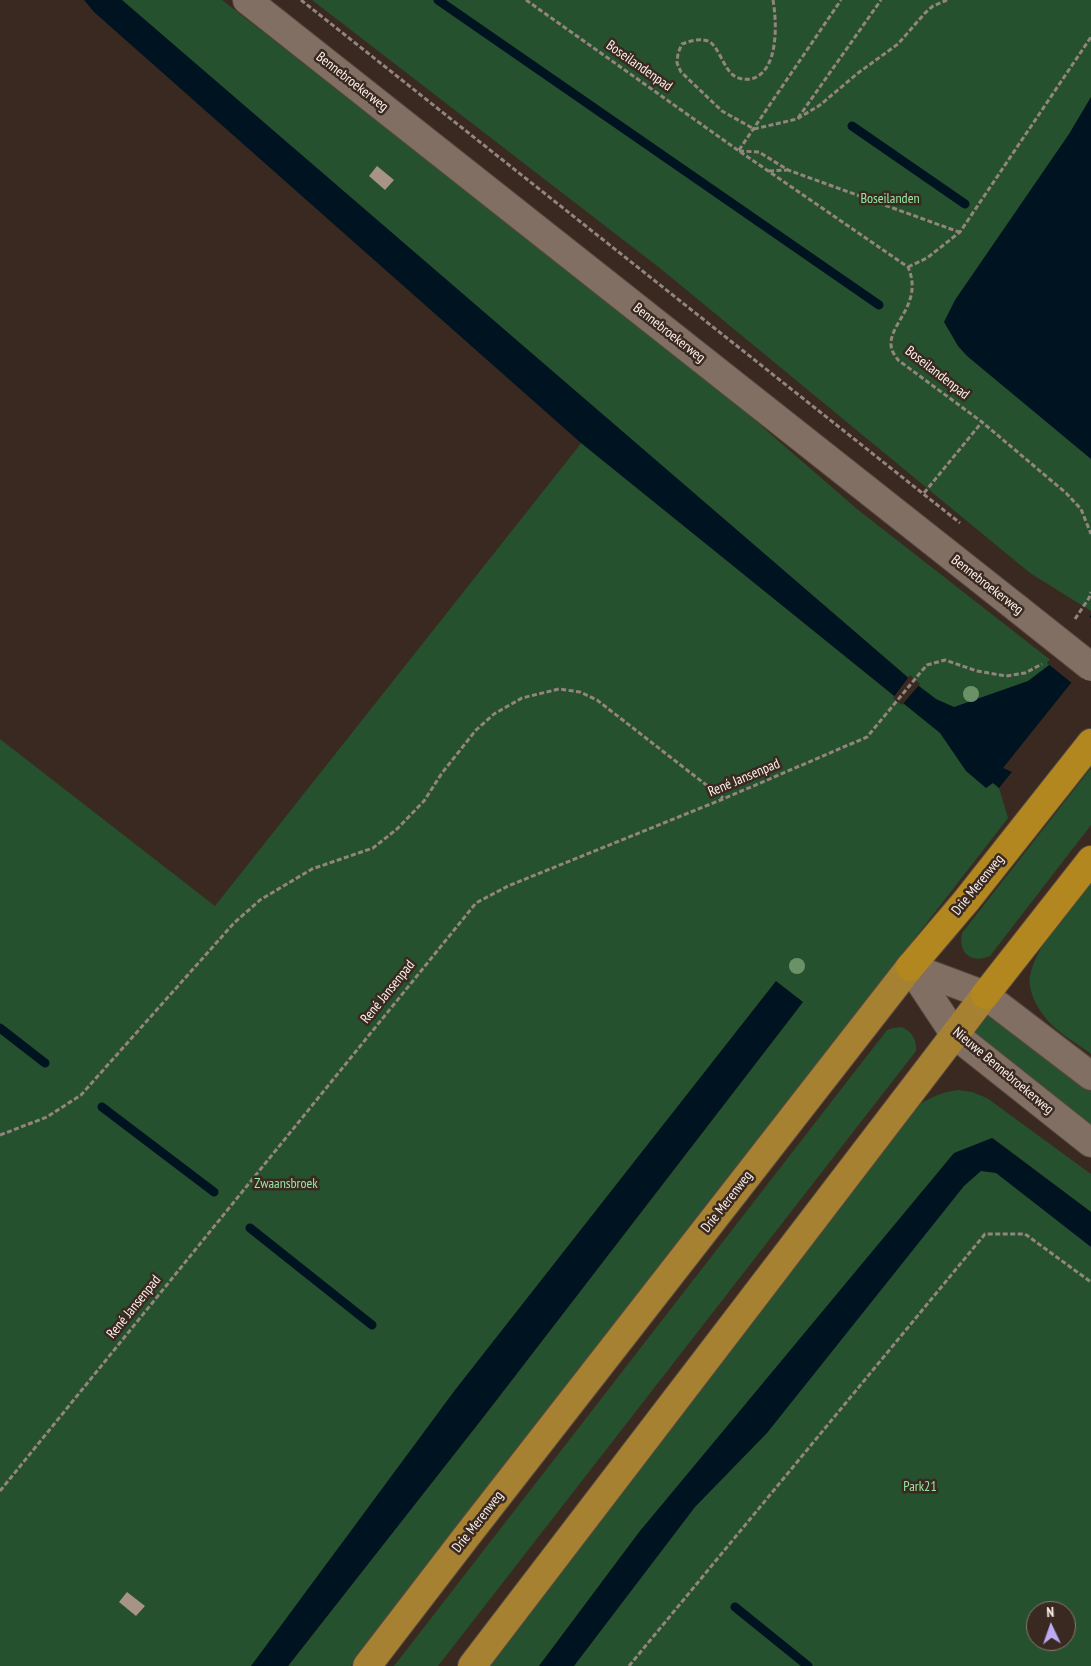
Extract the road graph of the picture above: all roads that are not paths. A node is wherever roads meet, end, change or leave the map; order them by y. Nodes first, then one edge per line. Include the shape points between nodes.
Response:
1 (248, 0) edge
2 (1091, 667) edge
3 (1091, 743) edge
4 (1091, 860) edge
5 (910, 967) junction
6 (985, 995) junction
7 (955, 1035) junction
8 (1091, 1076) edge
9 (1091, 1143) edge
10 (367, 1666) edge
11 (472, 1666) edge

1 - 2 street, Bennebroekerweg, bridge
3 - 5 highway, Drie Merenweg
4 - 6 highway
5 - 6 street
5 - 7 street, Nieuwe Bennebroekerweg
5 - 10 main road, Drie Merenweg
6 - 7 main road
6 - 8 street
7 - 9 street, Nieuwe Bennebroekerweg
7 - 11 main road

